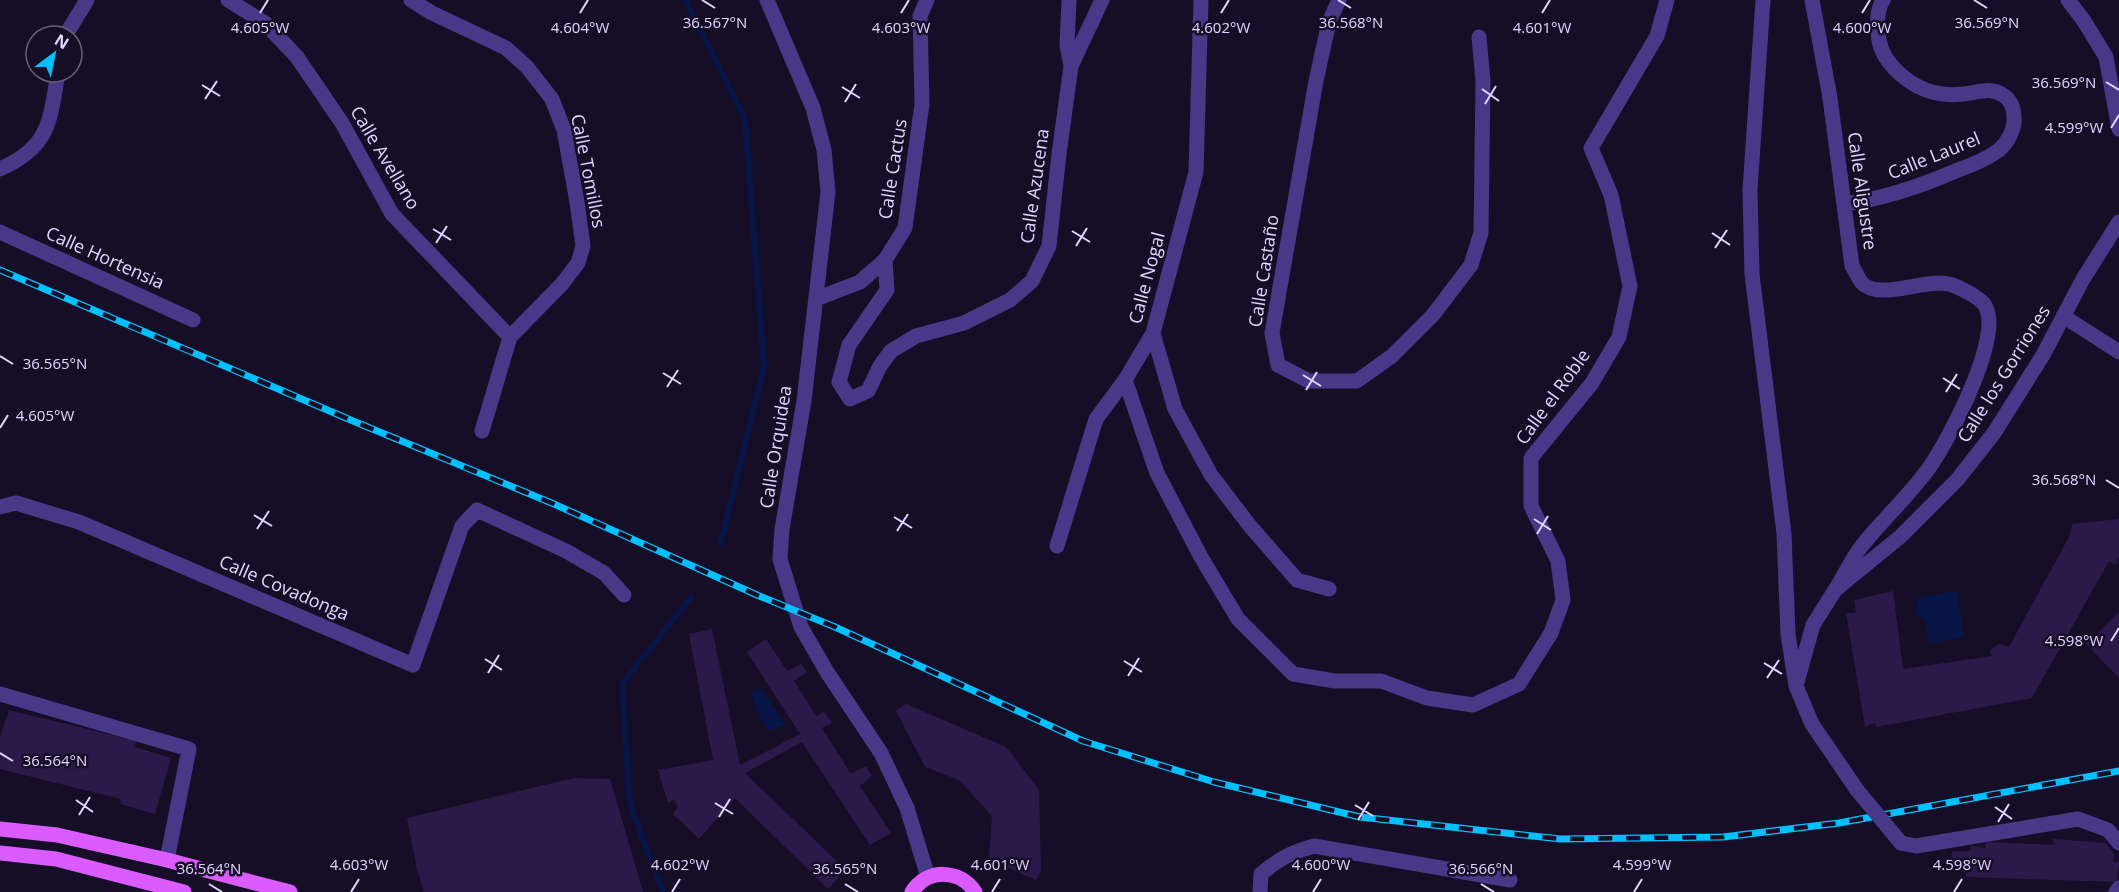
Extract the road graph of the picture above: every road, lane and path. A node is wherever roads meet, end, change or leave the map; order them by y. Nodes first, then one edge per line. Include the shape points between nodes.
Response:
1 (87, 0) edge
2 (228, 0) edge
3 (411, 0) edge
4 (767, 0) edge
5 (927, 0) edge
6 (1069, 0) edge
7 (1102, 0) edge
8 (1201, 0) edge
9 (1339, 0) edge
10 (1667, 0) edge
11 (1762, 0) edge
12 (1812, 0) edge
13 (1883, 0) edge
14 (2068, 0) edge
15 (72, 24) edge
16 (1479, 37) dead end
17 (1071, 66) junction
18 (56, 84) edge
19 (2119, 129) edge
20 (0, 170) edge
21 (1844, 204) junction
22 (2119, 222) edge
23 (0, 232) edge
24 (885, 260) junction
25 (816, 299) junction
26 (2063, 316) junction
27 (193, 320) dead end
28 (1153, 333) junction
29 (510, 337) junction
30 (2119, 352) edge
31 (1125, 380) junction
32 (482, 431) dead end
33 (0, 507) edge
34 (1058, 546) dead end
35 (1329, 589) dead end
36 (1835, 590) junction
37 (624, 595) dead end
38 (1796, 687) junction
39 (0, 694) edge
40 (0, 829) edge
41 (2119, 843) edge
42 (0, 853) edge
43 (167, 860) junction
44 (928, 877) junction
45 (1510, 880) dead end
46 (2119, 888) edge
47 (912, 891) edge
48 (976, 891) edge
49 (184, 892) edge
50 (290, 892) edge
51 (1260, 892) edge
52 (2116, 892) edge

1 - 15 street
2 - 29 street, Calle Avellano via 265,23 297,57 342,123 392,214
3 - 29 street, Calle Tomillos via 506,48 552,99 564,130 583,246 578,263 562,284
4 - 25 street, Calle Orquidea via 813,108 824,150 828,192
5 - 24 street, Calle Cactus via 920,16 922,104 905,228
6 - 17 street, Calle Azucena via 1067,45
7 - 17 street
8 - 28 street, Calle Nogal via 1196,172
9 - 16 street, Calle Castaño via 1329,22 1316,81 1272,333 1278,365 1309,381 1358,381 1392,356 1433,315 1471,265 1481,233 1483,81
10 - 31 street, Calle el Roble via 1658,36 1591,148 1611,195 1630,286 1619,337 1592,383 1531,458 1531,506 1558,561 1563,600 1551,633 1519,684 1473,705 1427,698 1381,681 1335,681 1293,674 1238,619 1201,557 1157,473
11 - 38 street via 1750,190 1752,274 1784,534 1788,634
12 - 21 street, Calle Aligustre
13 - 21 street, Calle Laurel via 1877,25 1880,48 1913,86 1937,94 1993,89 2014,108 2014,123 2000,149 1982,160 1904,191
14 - 19 street via 2106,57
17 - 24 street, Calle Azucena via 1049,246 1032,281 1010,300 964,323 916,336 891,351 868,391 850,399 838,381 849,345 887,290
18 - 20 street via 49,121 38,145
21 - 36 street, Calle Aligustre via 1852,266 1862,283 1875,291 1948,284 1984,305 1989,320 1984,357 1974,386 1929,467 1860,549
22 - 26 street, Calle los Gorriones
23 - 27 street, Calle Hortensia
24 - 25 street, Calle Cactus via 860,282
25 - 44 street, Calle Orquidea via 780,559 801,627 881,753 907,808
26 - 30 street
26 - 36 street, Calle los Gorriones via 1994,433 1957,480 1901,536
28 - 31 street, Calle Nogal
28 - 35 street via 1175,409 1211,475 1297,580
29 - 32 street, Calle Tomillos
31 - 34 street, Calle Nogal via 1096,419
33 - 37 street, Calle Covadonga via 16,503 79,522 413,665 462,526 477,510 604,573
36 - 38 street, Calle los Gorriones via 1813,624
38 - 41 street, bridge via 1812,724 1857,790 1901,843 1916,846 2078,819 2108,830
39 - 43 street via 189,749
40 - 43 main road via 57,835
42 - 49 main road via 56,859
43 - 50 main road
44 - 47 main road
44 - 48 main road via 958,876
45 - 51 street via 1314,846 1290,853 1261,874
46 - 52 street

